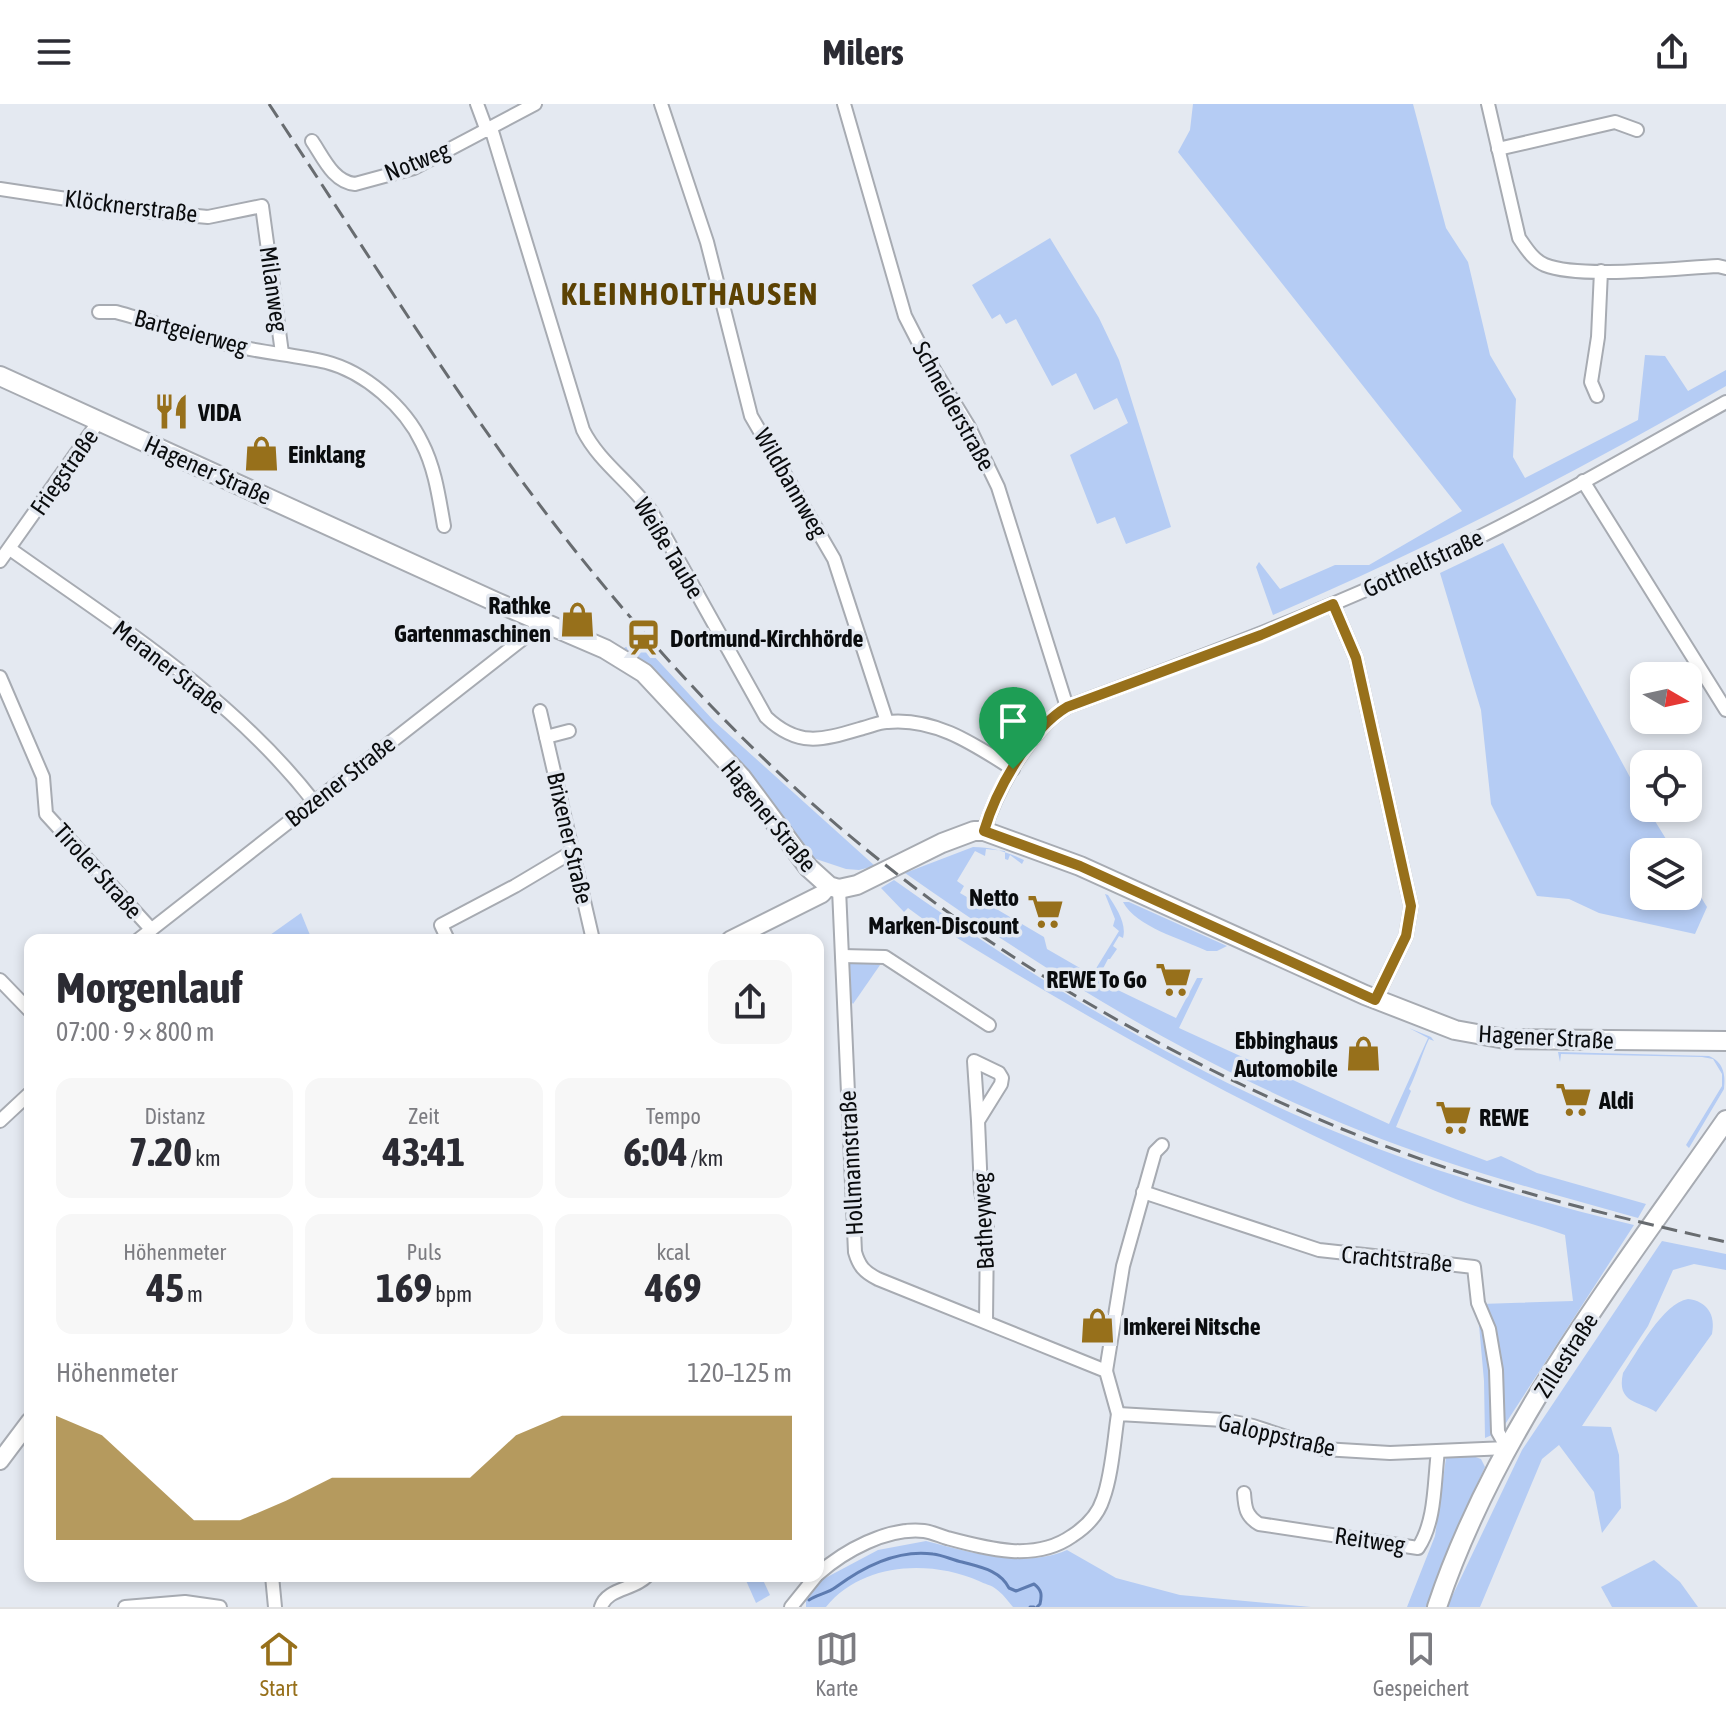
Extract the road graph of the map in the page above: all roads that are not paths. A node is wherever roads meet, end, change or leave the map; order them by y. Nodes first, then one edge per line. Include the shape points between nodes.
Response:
1 (477, 104) edge
2 (535, 104) edge
3 (661, 104) edge
4 (844, 104) edge
5 (1488, 104) edge
6 (489, 129) junction
7 (1637, 130) dead end
8 (312, 141) dead end
9 (1498, 149) junction
10 (0, 189) edge
11 (262, 206) joint
12 (1726, 268) edge
13 (1601, 271) junction
14 (99, 312) dead end
15 (282, 353) junction
16 (0, 376) edge
17 (1597, 396) dead end
18 (1726, 402) edge
19 (99, 421) junction
20 (1583, 481) junction
21 (444, 526) dead end
22 (10, 549) junction
23 (0, 561) edge
24 (1333, 604) junction
25 (543, 623) junction
26 (0, 677) edge
27 (1067, 707) junction
28 (1726, 710) edge
29 (540, 711) dead end
30 (887, 722) junction
31 (569, 731) dead end
32 (546, 737) junction
33 (1013, 769) junction
34 (314, 802) junction
35 (984, 831) junction
36 (572, 852) junction
37 (834, 888) junction
38 (151, 929) junction
39 (145, 934) edge
40 (445, 934) edge
41 (592, 934) edge
42 (742, 934) edge
43 (842, 956) junction
44 (0, 980) edge
45 (1375, 1000) junction
46 (24, 1005) edge
47 (989, 1025) dead end
48 (1706, 1041) junction
49 (1726, 1041) edge
50 (1726, 1055) edge
51 (24, 1099) edge
52 (1726, 1120) edge
53 (0, 1121) edge
54 (978, 1121) dead end
55 (1162, 1145) dead end
56 (1143, 1192) junction
57 (986, 1322) junction
58 (1106, 1371) junction
59 (1118, 1414) junction
60 (24, 1426) edge
61 (6, 1443) edge
62 (1507, 1448) junction
63 (1438, 1451) junction
64 (0, 1461) edge
65 (1244, 1493) dead end
66 (824, 1569) edge
67 (273, 1582) edge
68 (642, 1582) edge
69 (811, 1582) edge
70 (125, 1607) edge
71 (220, 1607) edge
72 (275, 1607) edge
73 (601, 1607) edge
74 (791, 1607) edge
75 (1437, 1607) edge

1 - 6 street, Weiße Taube
2 - 6 street, Notweg
3 - 30 street, Wildbannweg via 707,242 751,416 834,559
4 - 27 street, Schneiderstraße via 905,316 998,487
5 - 9 street
6 - 8 street, Notweg via 414,168 355,184 337,177
6 - 30 street, Weiße Taube via 583,430 592,448 651,511 766,717 781,732 816,740
7 - 9 street via 1615,122
9 - 13 street via 1519,238 1531,255 1571,271
10 - 11 street, Klöcknerstraße via 208,217
11 - 15 street, Milanweg
12 - 13 street
13 - 17 street via 1591,382
14 - 15 street, Bartgeierweg
15 - 21 street, Milanweg via 330,363 385,395 423,443
16 - 19 main road, Hagener Straße
18 - 20 street, Gotthelfstraße
19 - 22 street, Friegstraße
19 - 25 main road, Hagener Straße
20 - 24 street, Gotthelfstraße via 1484,535
20 - 28 street
22 - 23 street, Friegstraße
22 - 34 street, Meraner Straße via 205,692
24 - 27 street, Gotthelfstraße
24 - 45 street via 1356,658 1411,906 1406,936
25 - 34 street, Bozener Straße
25 - 37 main road, Hagener Straße via 605,649 644,673 742,778 808,867
26 - 38 street, Tiroler Straße via 43,777 46,814
27 - 33 street, Gotthelfstraße via 1043,726
29 - 32 street, Brixener Straße
30 - 33 street, Weiße Taube via 957,734
31 - 32 street
32 - 36 street, Brixener Straße
33 - 35 street, Gotthelfstraße
34 - 38 street, Bozener Straße
35 - 37 main road, Hagener Straße via 942,843 877,877
35 - 45 main road, Hagener Straße via 1080,866
36 - 40 street via 441,925
36 - 41 street, Brixener Straße
37 - 42 street
37 - 43 street, Hollmannstraße
38 - 39 street, Bozener Straße
43 - 47 street via 885,957
43 - 57 street, Hollmannstraße via 859,1265 878,1279
44 - 46 street
45 - 48 main road, Hagener Straße via 1489,1037
48 - 49 main road, Hagener Straße
48 - 50 main road
51 - 53 street
52 - 62 main road, Zillestraße
54 - 57 street, Batheyweg via 987,1226
55 - 56 street
56 - 58 street via 1123,1266
56 - 62 street, Crachtstraße via 1319,1250 1474,1267 1496,1370 1498,1432
57 - 58 street, Hollmannstraße
58 - 59 street
59 - 63 street, Galoppstraße via 1224,1420 1323,1449
59 - 66 street via 1104,1498 1095,1517 1059,1546 1017,1551 924,1531 894,1533
60 - 61 street
61 - 64 street
62 - 63 street, Galoppstraße
62 - 75 main road, Zillestraße via 1474,1513
63 - 65 street, Reitweg via 1429,1523 1418,1548 1259,1524 1245,1509
67 - 72 street
68 - 73 street via 610,1594
69 - 74 street
70 - 71 street via 185,1602

